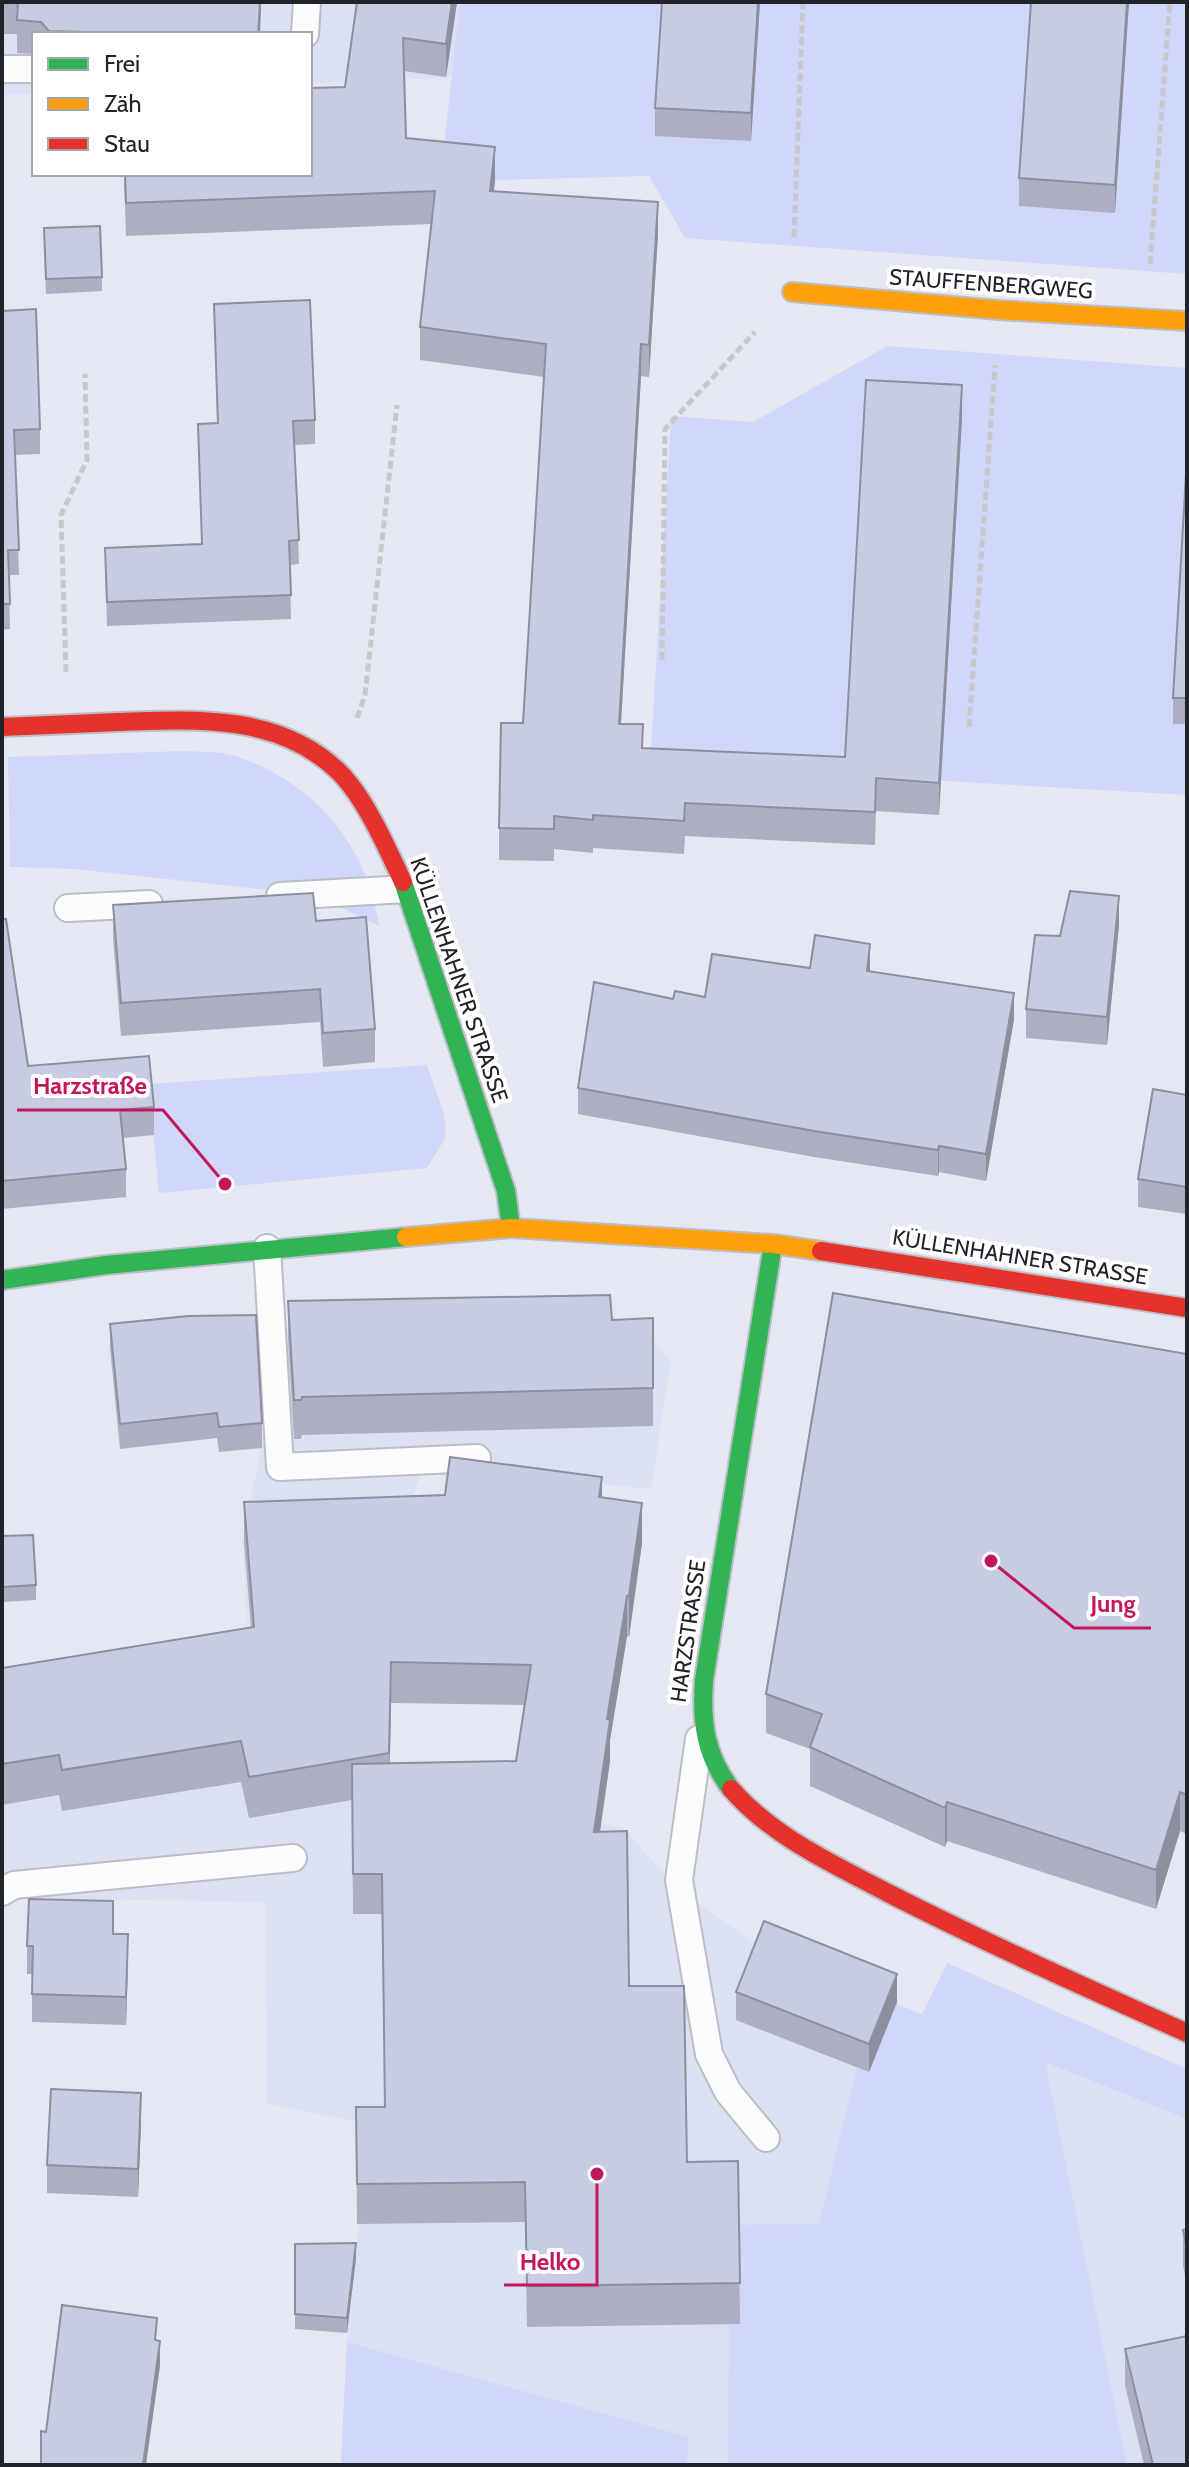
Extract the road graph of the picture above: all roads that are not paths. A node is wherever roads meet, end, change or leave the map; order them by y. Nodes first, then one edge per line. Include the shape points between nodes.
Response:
1 (307, 2) edge
2 (305, 32) edge
3 (2, 69) edge
4 (32, 69) edge
5 (792, 292) road end
6 (1187, 321) edge
7 (2, 727) edge
8 (407, 889) junction
9 (253, 898) edge
10 (176, 902) edge
11 (68, 908) dead end
12 (511, 1228) junction
13 (773, 1244) junction
14 (267, 1248) junction
15 (2, 1280) edge
16 (1187, 1308) edge
17 (477, 1458) edge
18 (701, 1724) junction
19 (293, 1858) dead end
20 (2, 1892) edge
21 (1187, 2033) edge
22 (766, 2138) dead end

1 - 2 lane
3 - 4 lane
5 - 6 street, STAUFFENBERGWEG
7 - 8 street, KÜLLENHAHNER STRASSE via 200,719 298,742 339,772 377,826
8 - 9 lane
8 - 12 street, KÜLLENHAHNER STRASSE via 506,1191
10 - 11 lane
12 - 13 street, KÜLLENHAHNER STRASSE
12 - 14 street, KÜLLENHAHNER STRASSE
13 - 16 street, KÜLLENHAHNER STRASSE
13 - 18 street, HARZSTRASSE via 705,1666
14 - 15 street, KÜLLENHAHNER STRASSE
14 - 17 lane via 280,1467
18 - 21 street, HARZSTRASSE via 717,1770 748,1808 814,1854 938,1919
18 - 22 lane via 679,1880 709,2054 728,2092
19 - 20 lane via 14,1885

